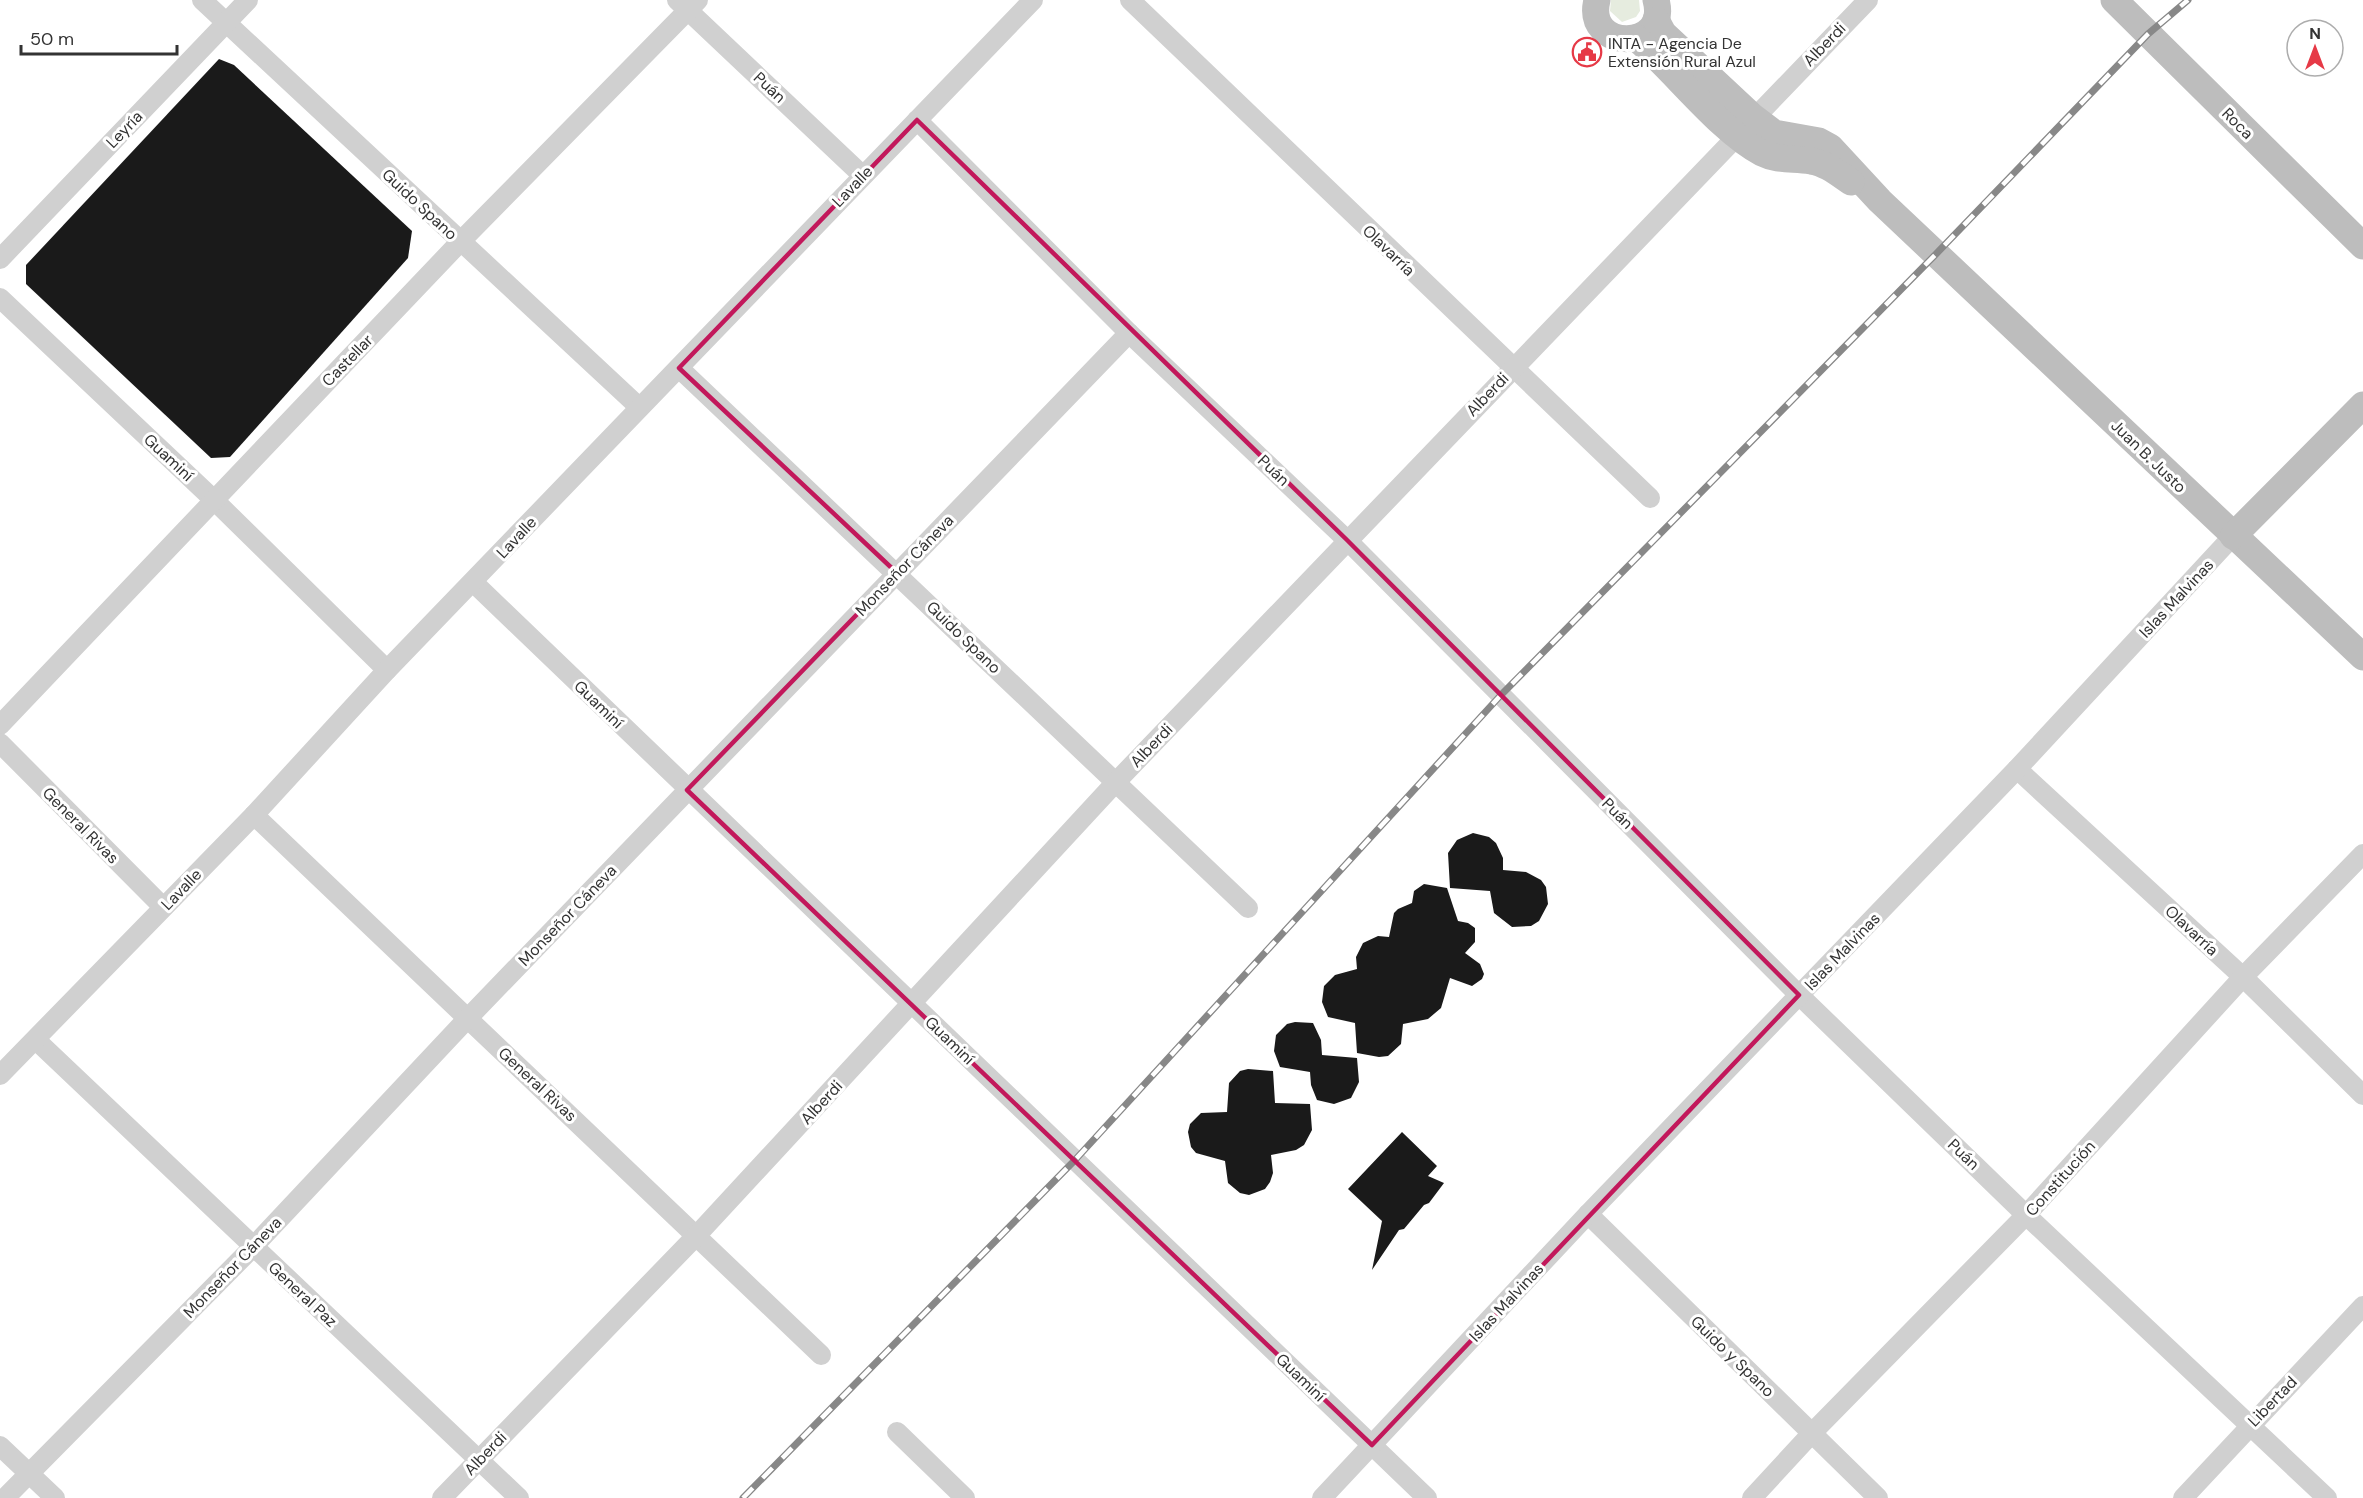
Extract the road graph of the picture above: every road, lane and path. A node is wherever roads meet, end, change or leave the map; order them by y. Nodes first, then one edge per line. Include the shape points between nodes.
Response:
1 (202, 0) edge
2 (248, 0) edge
3 (1033, 0) edge
4 (1130, 0) edge
5 (1597, 0) edge
6 (1868, 0) edge
7 (2114, 0) edge
8 (688, 4) edge
9 (1656, 10) edge
10 (226, 23) junction
11 (1636, 38) junction
12 (916, 120) junction
13 (1745, 126) junction
14 (862, 175) junction
15 (461, 241) junction
16 (2363, 246) edge
17 (0, 259) edge
18 (0, 298) edge
19 (1129, 333) junction
20 (679, 368) junction
21 (1511, 368) junction
22 (2363, 405) edge
23 (639, 407) junction
24 (1650, 498) dead end
25 (213, 499) junction
26 (2233, 536) junction
27 (1347, 540) junction
28 (897, 573) junction
29 (473, 582) junction
30 (2363, 657) edge
31 (387, 670) junction
32 (0, 725) edge
33 (0, 743) edge
34 (2017, 769) junction
35 (1116, 782) junction
36 (687, 790) junction
37 (254, 814) junction
38 (2363, 854) edge
39 (163, 907) junction
40 (1248, 908) dead end
41 (2243, 977) junction
42 (1799, 995) junction
43 (912, 1003) junction
44 (468, 1018) junction
45 (36, 1040) junction
46 (0, 1075) edge
47 (2363, 1095) edge
48 (1588, 1214) junction
49 (2026, 1215) junction
50 (697, 1235) junction
51 (253, 1247) junction
52 (2363, 1306) edge
53 (821, 1355) dead end
54 (2249, 1425) junction
55 (897, 1432) dead end
56 (1812, 1433) junction
57 (1372, 1445) junction
58 (0, 1446) edge
59 (480, 1459) junction
60 (28, 1474) junction
61 (5, 1498) edge
62 (55, 1498) edge
63 (442, 1498) edge
64 (519, 1498) edge
65 (965, 1498) edge
66 (1322, 1498) edge
67 (1427, 1498) edge
68 (1752, 1498) edge
69 (1878, 1498) edge
70 (2182, 1498) edge
71 (2327, 1498) edge

1 - 10 street, Guido Spano
2 - 10 street, Leyría
3 - 12 street, Lavalle
4 - 21 street, Olavarría
5 - 11 main road via 1597,17 1608,33 1626,40
6 - 13 street, Alberdi
7 - 16 main road, Roca
8 - 14 street, Puán
8 - 15 street, Castellar
9 - 11 main road via 1651,28
9 - 13 main road via 1663,33
10 - 15 street, Guido Spano
10 - 17 street, Leyría
11 - 13 main road
12 - 14 street, Lavalle
12 - 19 street, Puán
13 - 21 street, Alberdi
13 - 26 main road, Juan B. Justo via 1819,141 1830,147 1880,201
14 - 20 street, Lavalle
15 - 23 street, Guido Spano
15 - 25 street, Castellar
18 - 25 street, Guaminí
19 - 27 street, Puán
19 - 28 street, Monseñor Cáneva
20 - 23 street, Lavalle
20 - 28 street, Guido Spano
21 - 24 street, Olavarría
21 - 27 street, Alberdi
22 - 26 main road, Islas Malvinas
23 - 29 street, Lavalle
25 - 31 street, Guaminí
25 - 32 street, Castellar
26 - 30 main road, Juan B. Justo
26 - 34 street, Islas Malvinas
27 - 35 street, Alberdi
27 - 42 street, Puán
28 - 35 street, Guido Spano
28 - 36 street, Monseñor Cáneva
29 - 31 street, Lavalle
29 - 36 street, Guaminí
31 - 37 street, Lavalle
33 - 39 street, General Rivas
34 - 41 street, Olavarría
34 - 42 street, Islas Malvinas
35 - 40 street, Guido Spano
35 - 43 street, Alberdi
36 - 43 street, Guaminí
36 - 44 street, Monseñor Cáneva
37 - 39 street, Lavalle
37 - 44 street, General Rivas
38 - 41 street, Constitución
39 - 45 street, Lavalle
41 - 47 street, Olavarría
41 - 49 street, Constitución
42 - 48 street, Islas Malvinas
42 - 49 street, Puán
43 - 50 street, Alberdi
43 - 57 street, Guaminí
44 - 50 street, General Rivas
44 - 51 street, Monseñor Cáneva
45 - 46 street, Lavalle
45 - 51 street, General Paz
48 - 56 street, Guido y Spano
48 - 57 street, Islas Malvinas
49 - 54 street, Puán
49 - 56 street, Constitución
50 - 53 street, General Rivas
50 - 59 street, Alberdi
51 - 59 street, General Paz
51 - 60 street, Monseñor Cáneva
52 - 54 street, Libertad
54 - 70 street, Libertad
54 - 71 street, Puán
55 - 65 street
56 - 68 street, Constitución
56 - 69 street, Guido y Spano
57 - 66 street, Islas Malvinas
57 - 67 street, Guaminí
58 - 60 street
59 - 63 street, Alberdi
59 - 64 street, General Paz
60 - 61 street, Monseñor Cáneva
60 - 62 street

